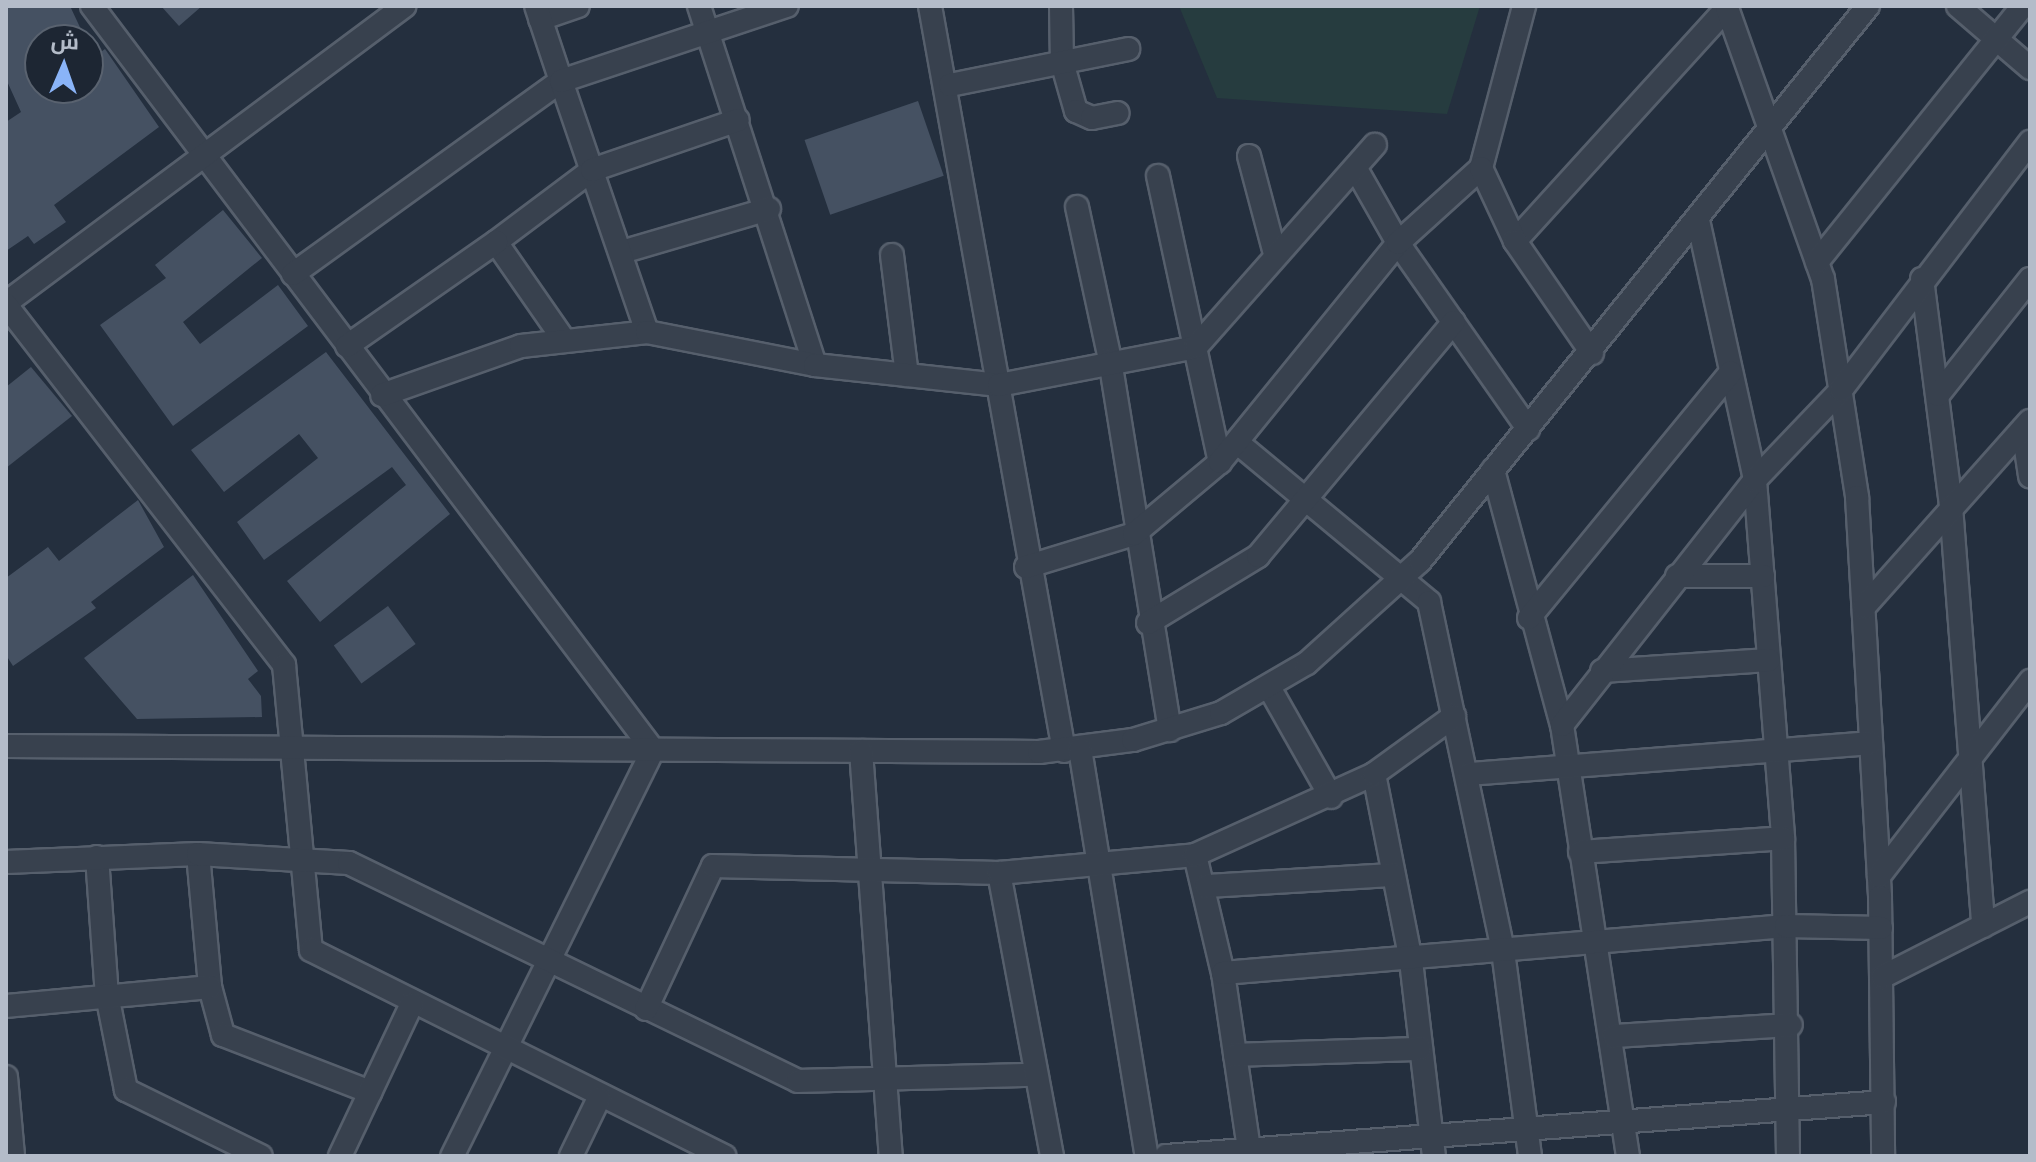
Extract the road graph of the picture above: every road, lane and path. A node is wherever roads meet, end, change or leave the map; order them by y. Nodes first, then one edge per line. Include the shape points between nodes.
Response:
1 (92, 6) edge
2 (404, 6) edge
3 (578, 6) edge
4 (699, 6) edge
5 (787, 6) edge
6 (930, 6) edge
7 (1061, 6) edge
8 (1524, 6) edge
9 (1868, 6) edge
10 (1958, 6) edge
11 (2023, 6) edge
12 (1726, 7) edge
13 (538, 12) edge
14 (708, 32) junction
15 (1998, 40) junction
16 (1128, 49) dead end
17 (1062, 62) junction
18 (2030, 68) edge
19 (561, 81) junction
20 (950, 85) junction
21 (1118, 113) dead end
22 (738, 120) junction
23 (1772, 127) junction
24 (2030, 142) edge
25 (1375, 145) dead end
26 (1249, 156) dead end
27 (207, 158) junction
28 (1481, 168) junction
29 (1356, 169) junction
30 (592, 170) junction
31 (1158, 176) dead end
32 (1077, 207) dead end
33 (769, 209) junction
34 (1698, 220) junction
35 (1515, 241) junction
36 (496, 242) junction
37 (1398, 243) junction
38 (625, 251) junction
39 (1275, 254) junction
40 (892, 255) dead end
41 (1817, 262) junction
42 (293, 274) junction
43 (1922, 279) junction
44 (2030, 279) edge
45 (6, 304) edge
46 (1454, 322) junction
47 (647, 332) junction
48 (564, 340) junction
49 (347, 346) junction
50 (1196, 347) junction
51 (1592, 353) junction
52 (1110, 360) junction
53 (815, 365) junction
54 (1731, 372) junction
55 (907, 375) junction
56 (999, 385) junction
57 (1841, 390) junction
58 (382, 395) junction
59 (1938, 395) junction
60 (2027, 425) edge
61 (1528, 429) junction
62 (1239, 444) junction
63 (1220, 462) junction
64 (1493, 470) junction
65 (2030, 476) edge
66 (1755, 480) junction
67 (1311, 501) junction
68 (1951, 506) junction
69 (1134, 534) junction
70 (1026, 567) junction
71 (1405, 575) junction
72 (1677, 576) junction
73 (1763, 576) junction
74 (1864, 607) junction
75 (1529, 618) junction
76 (1148, 623) junction
77 (1769, 660) junction
78 (1602, 671) junction
79 (2030, 681) edge
80 (1270, 689) junction
81 (1454, 716) junction
82 (1562, 725) junction
83 (1170, 730) junction
84 (1871, 743) junction
85 (6, 746) edge
86 (295, 748) junction
87 (653, 750) junction
88 (1072, 750) junction
89 (861, 751) junction
90 (1776, 752) junction
91 (1973, 752) junction
92 (1566, 765) junction
93 (1374, 774) junction
94 (1469, 774) junction
95 (1331, 797) junction
96 (1783, 838) junction
97 (1580, 852) junction
98 (198, 854) junction
99 (1195, 855) junction
100 (301, 856) junction
101 (97, 857) junction
102 (6, 862) edge
103 (1099, 866) junction
104 (869, 867) junction
105 (999, 873) junction
106 (1393, 875) junction
107 (1879, 876) junction
108 (1206, 886) junction
109 (2030, 902) edge
110 (1786, 926) junction
111 (1983, 926) junction
112 (1881, 928) junction
113 (1596, 942) junction
114 (1503, 951) junction
115 (1411, 961) junction
116 (548, 962) junction
117 (1223, 973) junction
118 (1882, 977) junction
119 (210, 987) junction
120 (107, 995) junction
121 (412, 1004) junction
122 (6, 1006) edge
123 (646, 1009) junction
124 (1791, 1025) junction
125 (1614, 1036) junction
126 (1420, 1049) junction
127 (506, 1052) junction
128 (1235, 1055) junction
129 (1032, 1075) junction
130 (6, 1077) edge
131 (882, 1084) junction
132 (370, 1092) junction
133 (599, 1098) junction
134 (1884, 1102) junction
135 (1789, 1106) junction
136 (1624, 1117) junction
137 (1527, 1126) junction
138 (1433, 1146) edge
139 (1250, 1153) edge
140 (13, 1156) edge
141 (261, 1156) edge
142 (340, 1156) edge
143 (452, 1156) edge
144 (571, 1156) edge
145 (724, 1156) edge
146 (891, 1156) edge
147 (1052, 1156) edge
148 (1147, 1156) edge
149 (1166, 1156) edge
150 (1530, 1156) edge
151 (1628, 1156) edge
152 (1788, 1156) edge
153 (1883, 1156) edge

1 - 27 street
2 - 27 street
3 - 13 street
4 - 14 street
5 - 14 street
6 - 20 street
7 - 17 street
8 - 28 street
9 - 23 street
10 - 15 street
11 - 15 street
12 - 23 street
12 - 35 street
13 - 19 street
14 - 19 street
14 - 22 street
15 - 18 street
15 - 41 street
16 - 17 street
17 - 20 street
17 - 21 street via 1076,111 1092,118
19 - 30 street
19 - 42 street
20 - 56 street
22 - 30 street
22 - 33 street
23 - 34 street
23 - 41 street
24 - 43 street
25 - 29 street
26 - 39 street
27 - 42 street
27 - 45 street
28 - 35 street
28 - 37 street
29 - 37 street
29 - 39 street
30 - 36 street
30 - 38 street
31 - 50 street
32 - 52 street
33 - 38 street
33 - 53 street
34 - 51 street
34 - 54 street
35 - 51 street
36 - 48 street
36 - 49 street
37 - 46 street
37 - 62 street
38 - 47 street
39 - 50 street
40 - 55 street
41 - 57 street
42 - 49 street
43 - 57 street
43 - 59 street
44 - 59 street
45 - 86 street via 284,665
46 - 61 street
46 - 67 street
47 - 48 street
47 - 53 street
48 - 58 street via 521,346
49 - 58 street
50 - 52 street
50 - 63 street
51 - 61 street
52 - 56 street
52 - 69 street
53 - 55 street
54 - 66 street
54 - 75 street
55 - 56 street
56 - 70 street
57 - 66 street
57 - 74 street
58 - 87 street
59 - 68 street
60 - 65 street
60 - 68 street
61 - 64 street
62 - 63 street
62 - 67 street
63 - 69 street
64 - 71 street
64 - 75 street
66 - 72 street
66 - 73 street
67 - 71 street
67 - 76 street via 1258,556
68 - 74 street
68 - 91 street
69 - 70 street
69 - 76 street
70 - 88 street
71 - 80 street
71 - 81 street via 1429,602
72 - 73 street
72 - 78 street
73 - 77 street
74 - 84 street
75 - 82 street
76 - 83 street
77 - 78 street
77 - 90 street
78 - 82 street
79 - 91 street
80 - 83 street
80 - 95 street
81 - 93 street
81 - 94 street
82 - 92 street
83 - 88 street
84 - 90 street
84 - 107 street
85 - 86 street
86 - 87 street
86 - 100 street
87 - 89 street
87 - 116 street
88 - 89 street
88 - 103 street
89 - 104 street
90 - 92 street
90 - 96 street
91 - 107 street
91 - 111 street
92 - 94 street
92 - 97 street
93 - 95 street
93 - 106 street
94 - 114 street
95 - 99 street
96 - 97 street
96 - 110 street
97 - 113 street
98 - 100 street
98 - 101 street
98 - 119 street
99 - 103 street
99 - 108 street
100 - 116 street via 349,863
100 - 121 street via 311,950
101 - 102 street
101 - 120 street
103 - 105 street
103 - 148 street
104 - 105 street
104 - 123 street via 713,866
104 - 131 street
105 - 129 street
106 - 108 street
106 - 115 street
107 - 112 street
108 - 117 street
109 - 111 street
110 - 112 street
110 - 113 street
110 - 124 street
111 - 118 street
112 - 118 street
113 - 114 street
113 - 125 street
114 - 115 street
114 - 137 street
115 - 117 street
115 - 126 street
116 - 123 street
116 - 127 street
117 - 128 street
118 - 134 street
119 - 120 street
119 - 132 street via 223,1035
120 - 122 street
120 - 141 street via 126,1090
121 - 127 street
121 - 132 street
123 - 131 street via 798,1081
124 - 125 street
124 - 135 street
125 - 136 street
126 - 128 street
126 - 138 street
127 - 133 street
127 - 143 street
128 - 139 street
129 - 131 street
129 - 147 street
130 - 140 street
131 - 146 street
132 - 142 street
133 - 144 street
133 - 145 street
134 - 135 street
134 - 153 street
135 - 136 street
135 - 152 street
136 - 137 street
136 - 151 street
137 - 138 street
137 - 150 street
138 - 139 street
139 - 149 street

